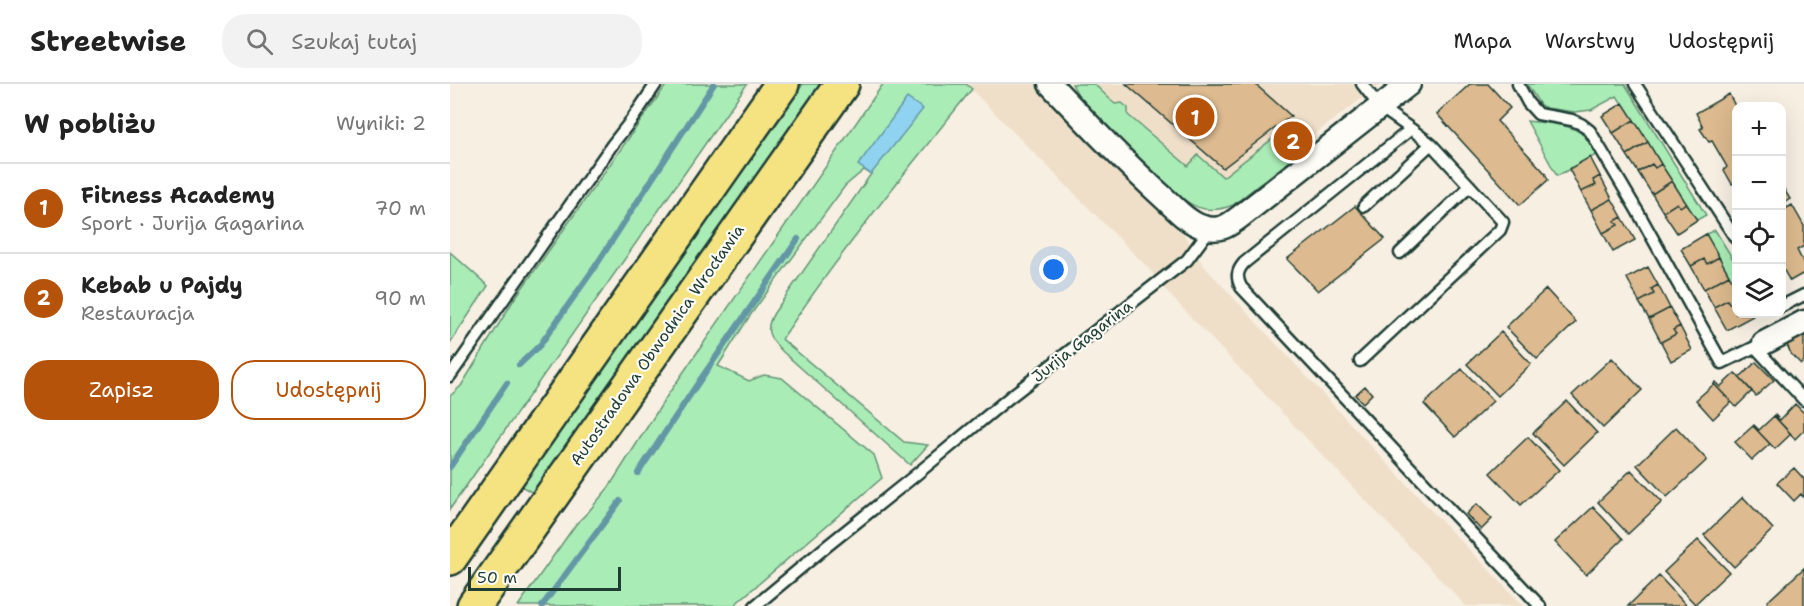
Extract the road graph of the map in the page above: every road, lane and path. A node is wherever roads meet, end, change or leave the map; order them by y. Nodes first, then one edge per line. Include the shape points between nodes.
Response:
1 (656, 84) edge
2 (782, 84) edge
3 (842, 84) edge
4 (1050, 84) edge
5 (1362, 84) edge
6 (1409, 84) edge
7 (1518, 84) edge
8 (1635, 84) edge
9 (1380, 106) junction
10 (1411, 129) junction
11 (1431, 144) junction
12 (1470, 186) junction
13 (1364, 206) dead end
14 (1210, 229) junction
15 (1732, 231) edge
16 (1400, 253) dead end
17 (1804, 295) edge
18 (1786, 304) edge
19 (1804, 322) edge
20 (1759, 345) junction
21 (1360, 361) dead end
22 (450, 376) edge
23 (1804, 400) edge
24 (450, 558) edge
25 (474, 606) edge
26 (755, 606) edge
27 (1540, 606) edge

1 - 22 lane
2 - 24 highway
3 - 25 highway, Autostradowa Obwodnica Wrocławia
4 - 14 street via 1160,195 1193,223
5 - 9 lane
6 - 9 street
7 - 20 lane via 1538,114 1572,120 1590,131 1722,363
8 - 15 lane
9 - 10 lane
9 - 14 street via 1225,228
10 - 11 lane
10 - 27 lane via 1244,263 1237,279
11 - 12 lane
11 - 13 lane
12 - 16 lane
12 - 21 lane via 1503,222 1500,230
14 - 26 lane, Jurija Gagarina via 1187,260
17 - 18 lane
19 - 20 street
20 - 23 lane

